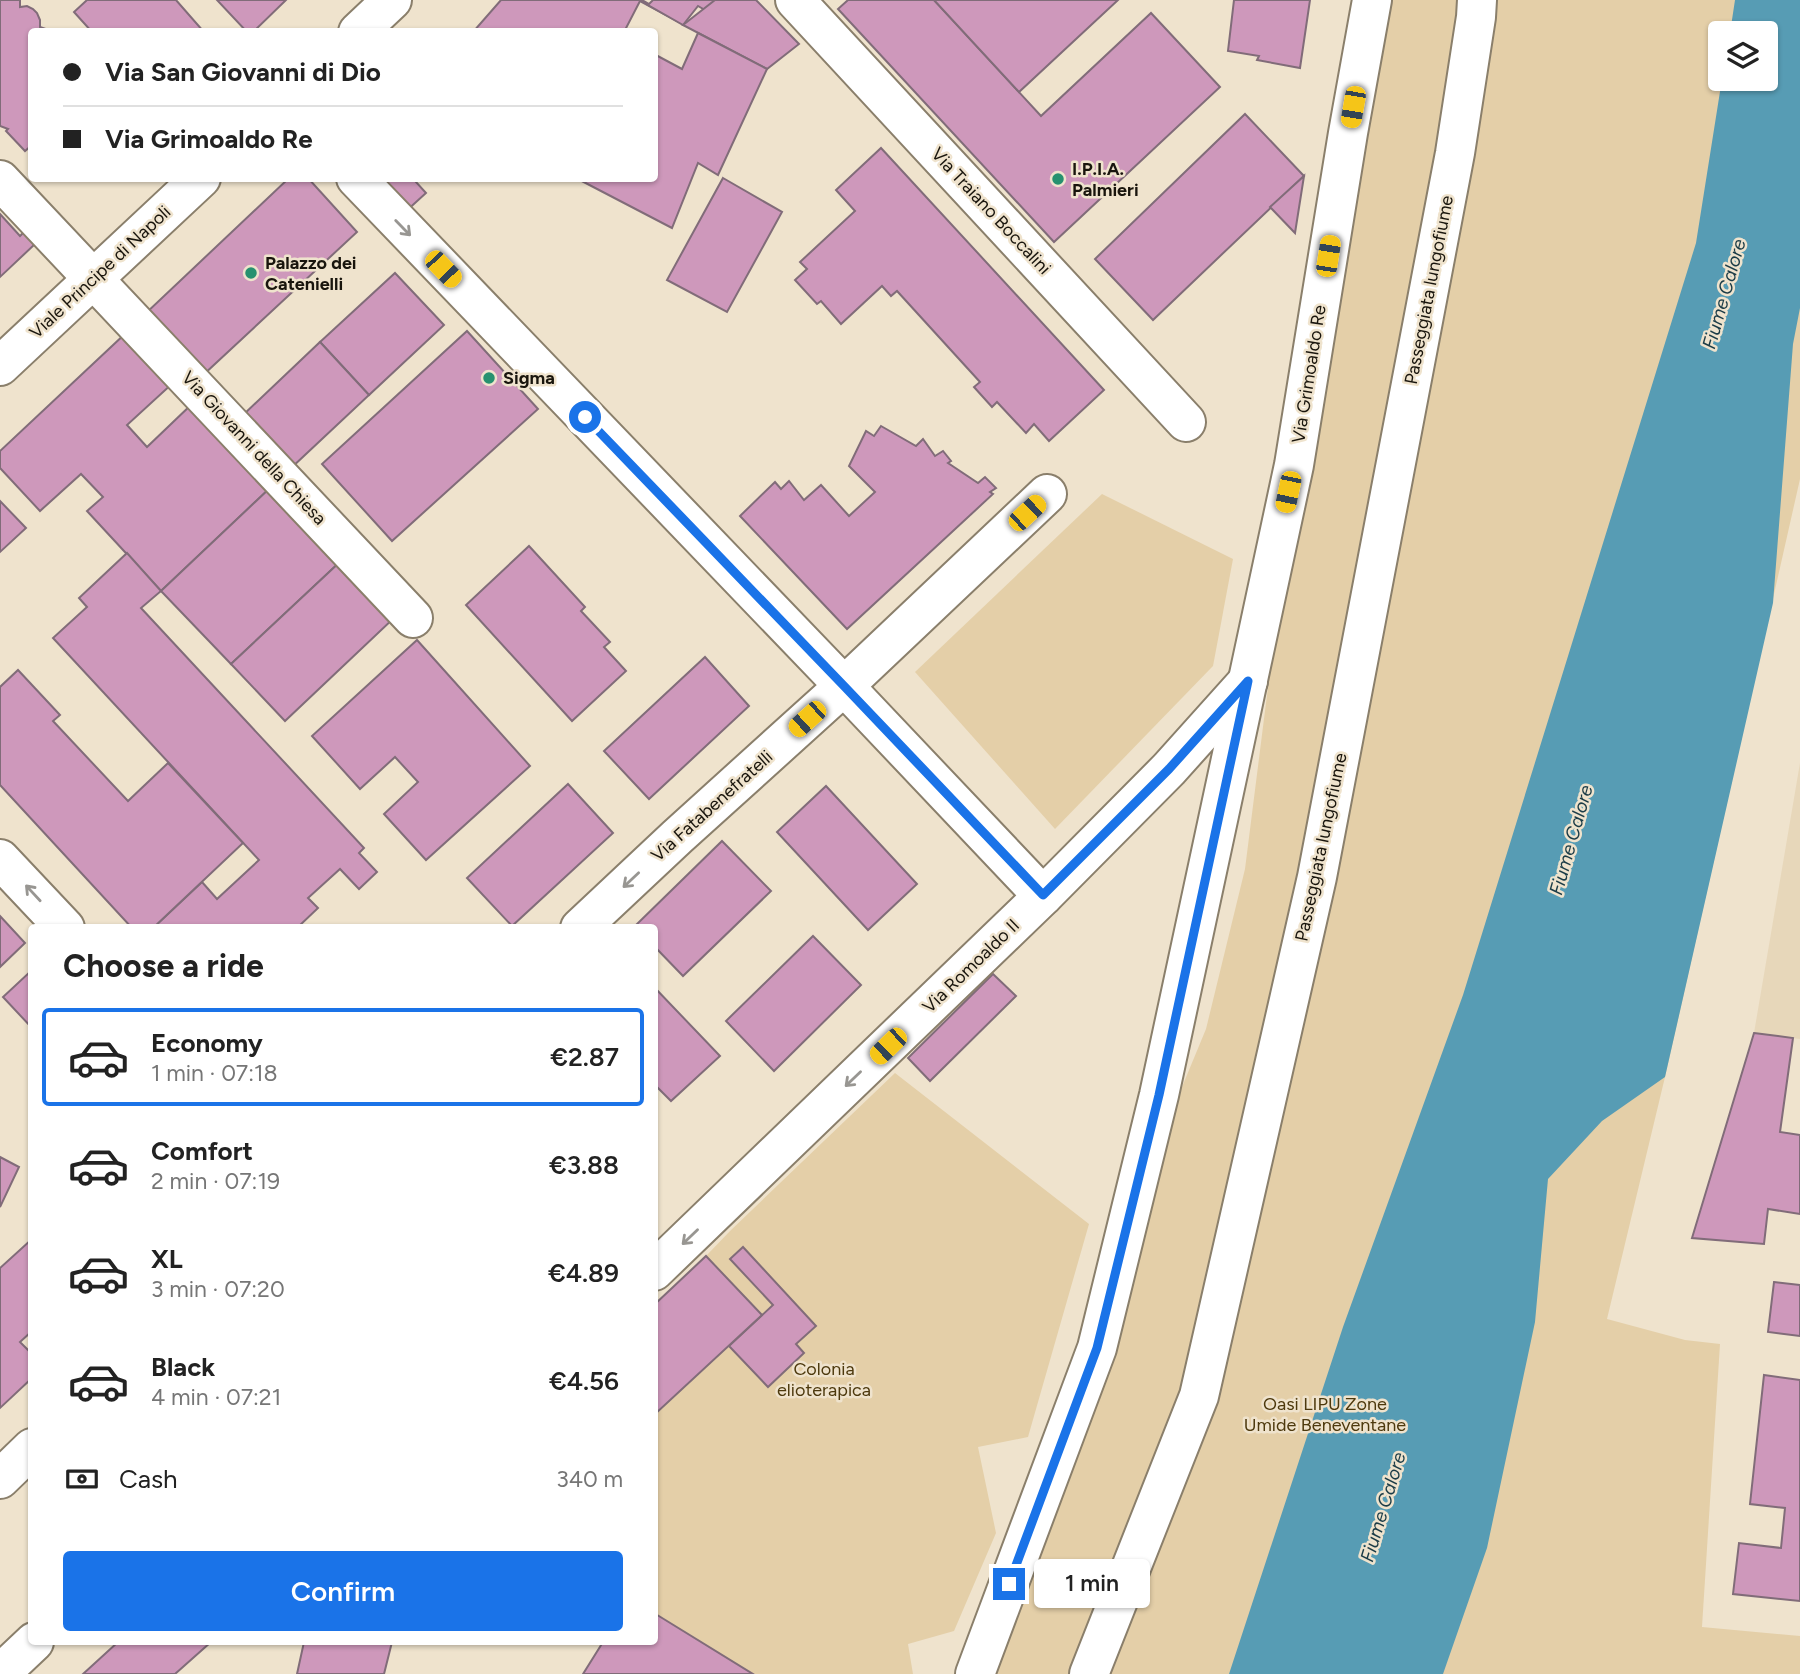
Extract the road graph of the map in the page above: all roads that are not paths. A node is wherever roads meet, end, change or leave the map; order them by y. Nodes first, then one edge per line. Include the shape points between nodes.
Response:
1 (392, 0) edge
2 (795, 0) edge
3 (1372, 0) edge
4 (1477, 0) edge
5 (362, 28) edge
6 (0, 180) edge
7 (197, 182) edge
8 (360, 182) edge
9 (94, 278) junction
10 (0, 366) edge
11 (1186, 422) dead end
12 (1047, 494) dead end
13 (413, 618) dead end
14 (1248, 681) junction
15 (844, 686) junction
16 (0, 859) edge
17 (1043, 895) junction
18 (61, 924) edge
19 (584, 924) edge
20 (658, 1267) edge
21 (28, 1452) edge
22 (0, 1479) edge
23 (31, 1645) edge
24 (0, 1674) edge
25 (975, 1674) edge
26 (1089, 1674) edge

1 - 5 street
2 - 11 street, Via Traiano Boccalini
3 - 14 street, Via Grimoaldo Re via 1294,465
4 - 26 street, Passeggiata lungofiume via 1455,153 1317,877 1199,1396
6 - 9 street, Via Giovanni della Chiesa
7 - 9 street, Viale Principe di Napoli
8 -> 15 street
9 - 10 street, Viale Principe di Napoli
9 - 13 street, Via Giovanni della Chiesa
12 - 15 street, Via Fatabenefratelli
14 - 17 street, Via Romoaldo II via 1169,769
14 - 25 street, Via Grimoaldo Re via 1159,1095 1097,1348
15 - 17 street
15 -> 19 street, Via Fatabenefratelli
18 -> 16 street
17 -> 20 street, Via Romoaldo II
21 - 22 street
23 - 24 street

